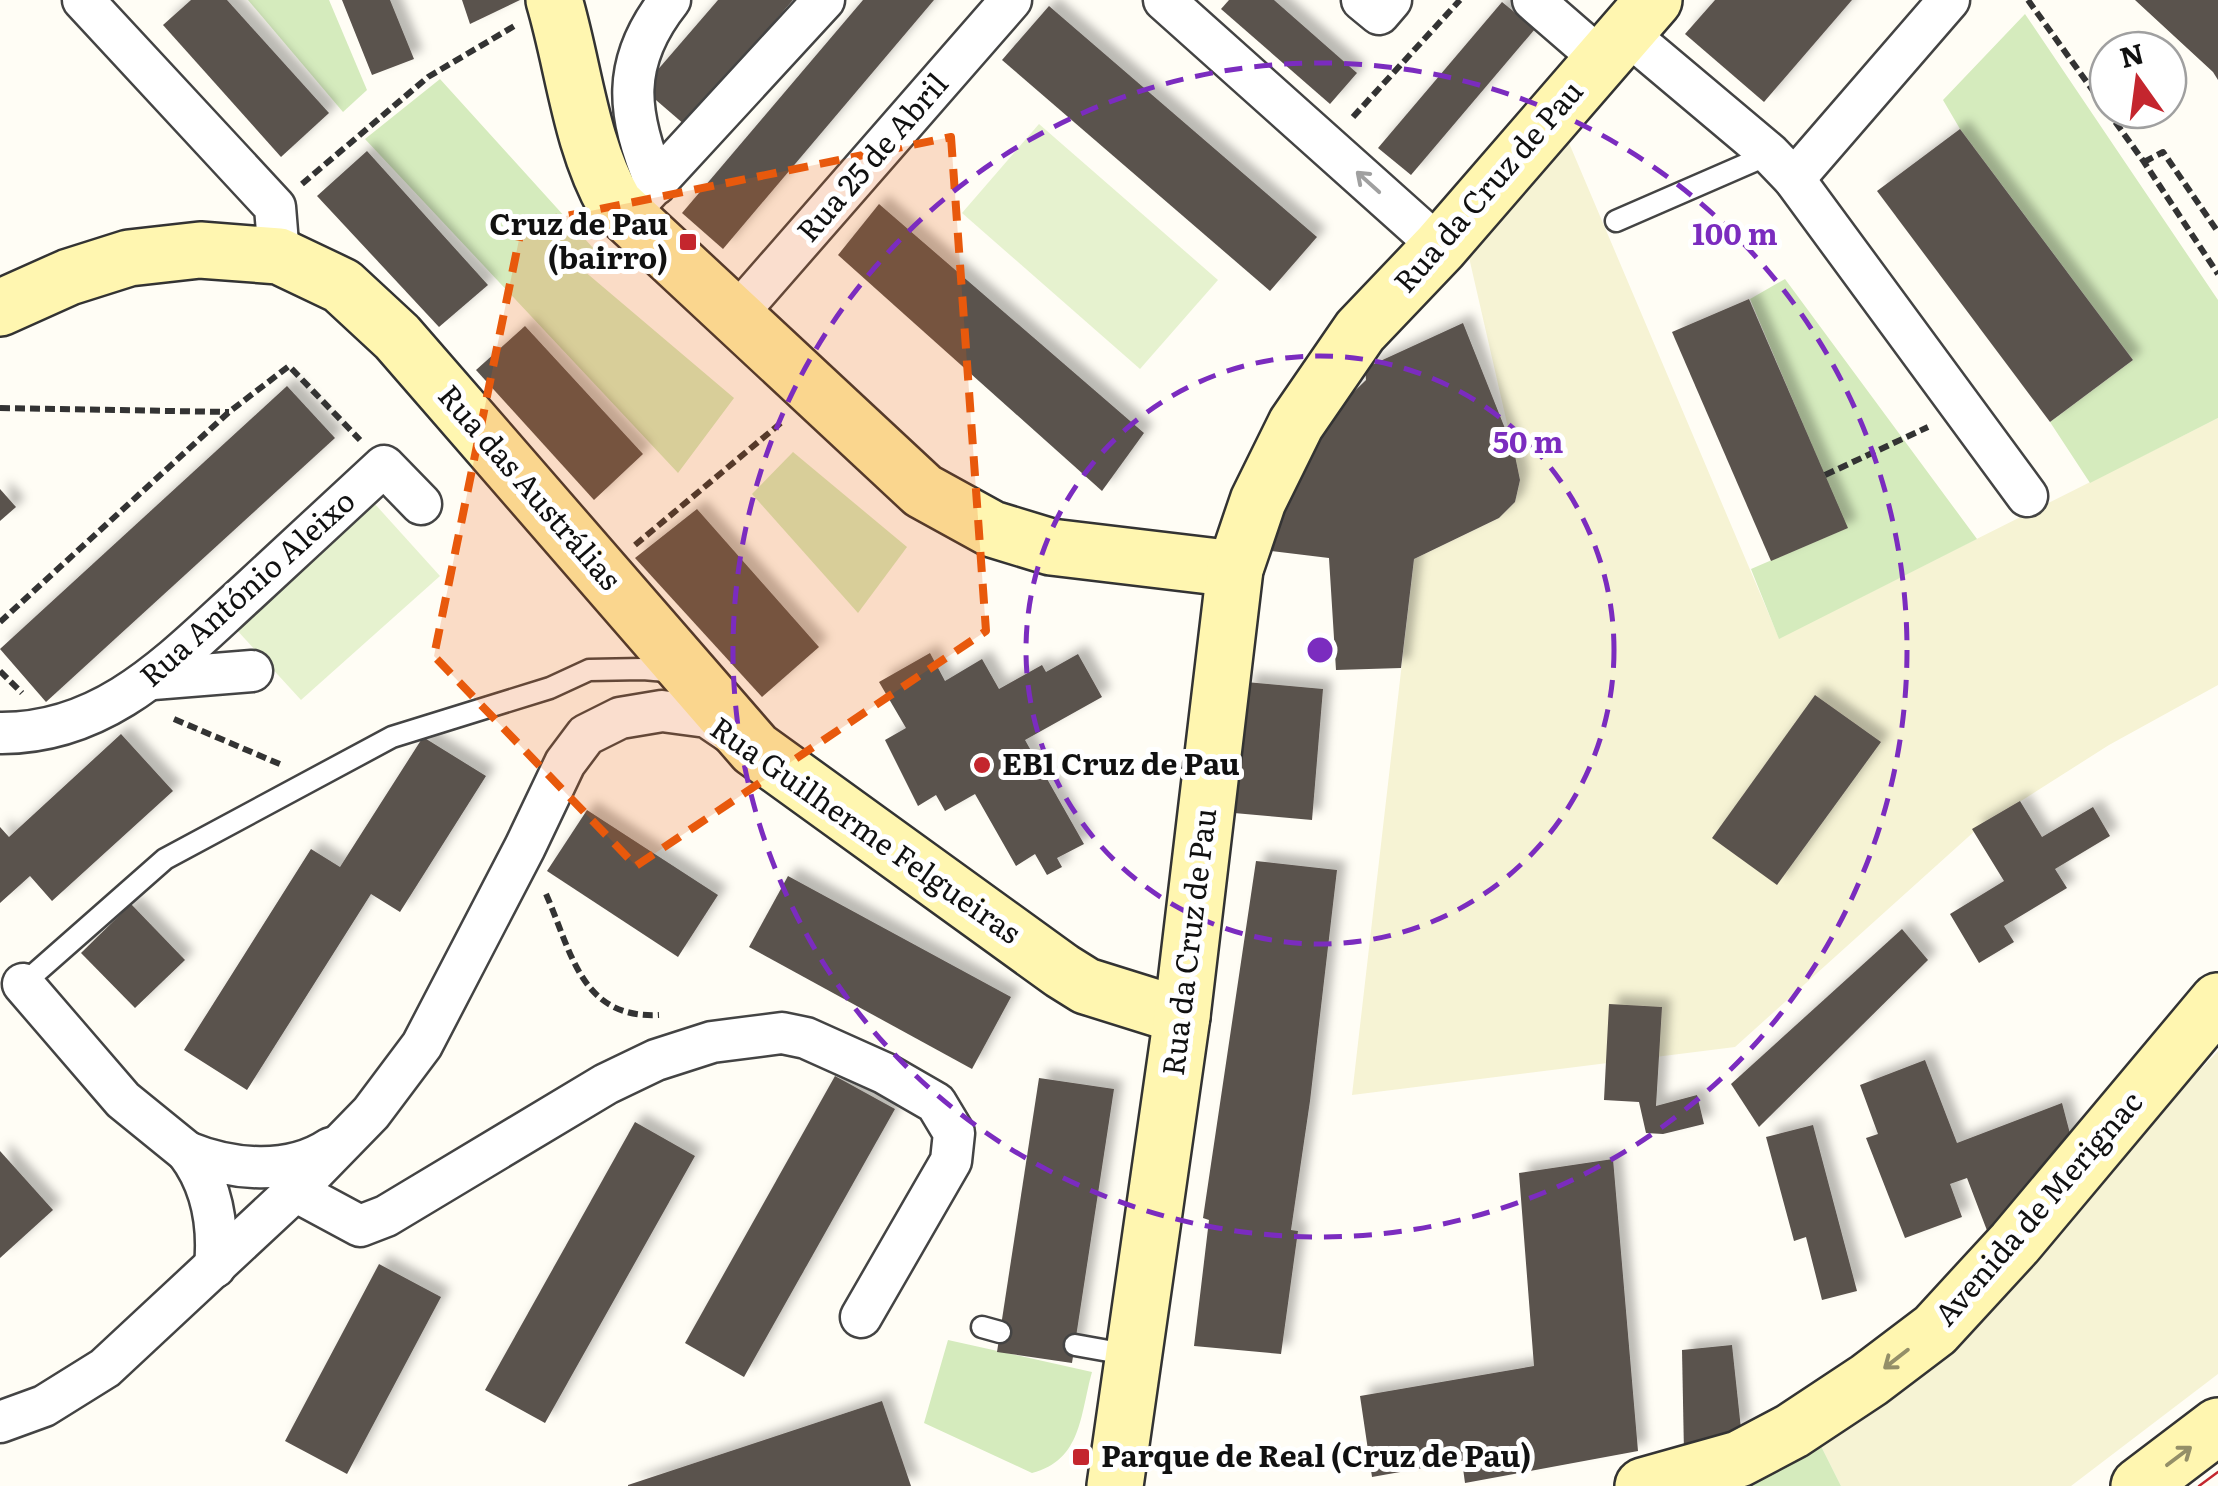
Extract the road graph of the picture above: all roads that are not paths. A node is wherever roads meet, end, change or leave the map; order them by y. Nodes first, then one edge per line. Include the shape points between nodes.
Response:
1 (83, 0) edge
2 (670, 0) edge
3 (824, 0) edge
4 (1011, 0) edge
5 (1164, 0) edge
6 (1362, 0) edge
7 (1391, 0) edge
8 (1533, 0) edge
9 (1948, 0) edge
10 (555, 2) edge
11 (1627, 30) edge
12 (1782, 166) junction
13 (641, 200) junction
14 (1616, 221) dead end
15 (277, 232) junction
16 (1440, 247) junction
17 (0, 308) edge
18 (735, 316) junction
19 (2027, 496) dead end
20 (421, 504) dead end
21 (1235, 570) junction
22 (252, 671) dead end
23 (691, 674) junction
24 (138, 688) junction
25 (0, 733) edge
26 (755, 749) junction
27 (23, 984) joint
28 (2218, 1001) edge
29 (1182, 1016) junction
30 (347, 1138) junction
31 (187, 1152) junction
32 (296, 1191) junction
33 (216, 1267) junction
34 (861, 1316) dead end
35 (1074, 1345) dead end
36 (1133, 1356) junction
37 (0, 1422) edge
38 (2218, 1426) edge
39 (1114, 1486) edge
40 (1643, 1486) edge
41 (2139, 1486) edge

1 - 15 street, Rua das Austrálias
2 - 13 street via 652,22 633,83
3 - 13 street
4 - 18 street, Rua 25 de Abril
16 -> 5 street
6 - 7 street via 1379,14
8 - 11 street
9 - 12 street
10 - 13 street via 603,184
11 - 12 street
11 - 16 street, Rua da Cruz de Pau
12 - 14 lane
12 - 19 street
13 - 18 street
15 - 17 street, Rua das Austrálias via 129,258
15 - 23 street, Rua das Austrálias via 397,337
16 - 21 street, Rua da Cruz de Pau via 1360,331 1296,424 1258,501
18 - 21 street via 923,492 992,529 1051,547
20 - 24 street, Rua António Aleixo via 384,466
21 - 29 street, Rua da Cruz de Pau
22 - 24 street
23 - 26 street, Rua das Austrálias
23 - 27 lane via 590,670 392,736 165,859
24 - 25 street, Rua António Aleixo via 93,714 34,733
26 - 29 street, Rua Guilherme Felgueiras via 1062,971 1086,986
26 - 30 street, Rua Guilherme Felgueiras via 707,717 662,711 620,718 586,735 565,763 422,1045
27 - 31 street, Rua Guilherme Felgueiras via 123,1100
28 -> 40 street, Avenida de Merignac via 1935,1330 1792,1431 1739,1459
29 - 36 street, Rua da Cruz de Pau
30 - 31 street, Rua Guilherme Felgueiras via 316,1158 278,1166 213,1162
30 - 32 street, Rua Guilherme Felgueiras
31 - 33 street, Rua Guilherme Felgueiras via 212,1202
32 - 33 street, Rua Guilherme Felgueiras
32 - 34 street via 360,1226 656,1060 712,1042 782,1033 806,1038 936,1103 954,1134 950,1161
33 - 37 street, Rua Guilherme Felgueiras via 105,1368 44,1406
35 - 36 lane
36 - 39 street, Rua da Cruz de Pau
41 -> 38 street

